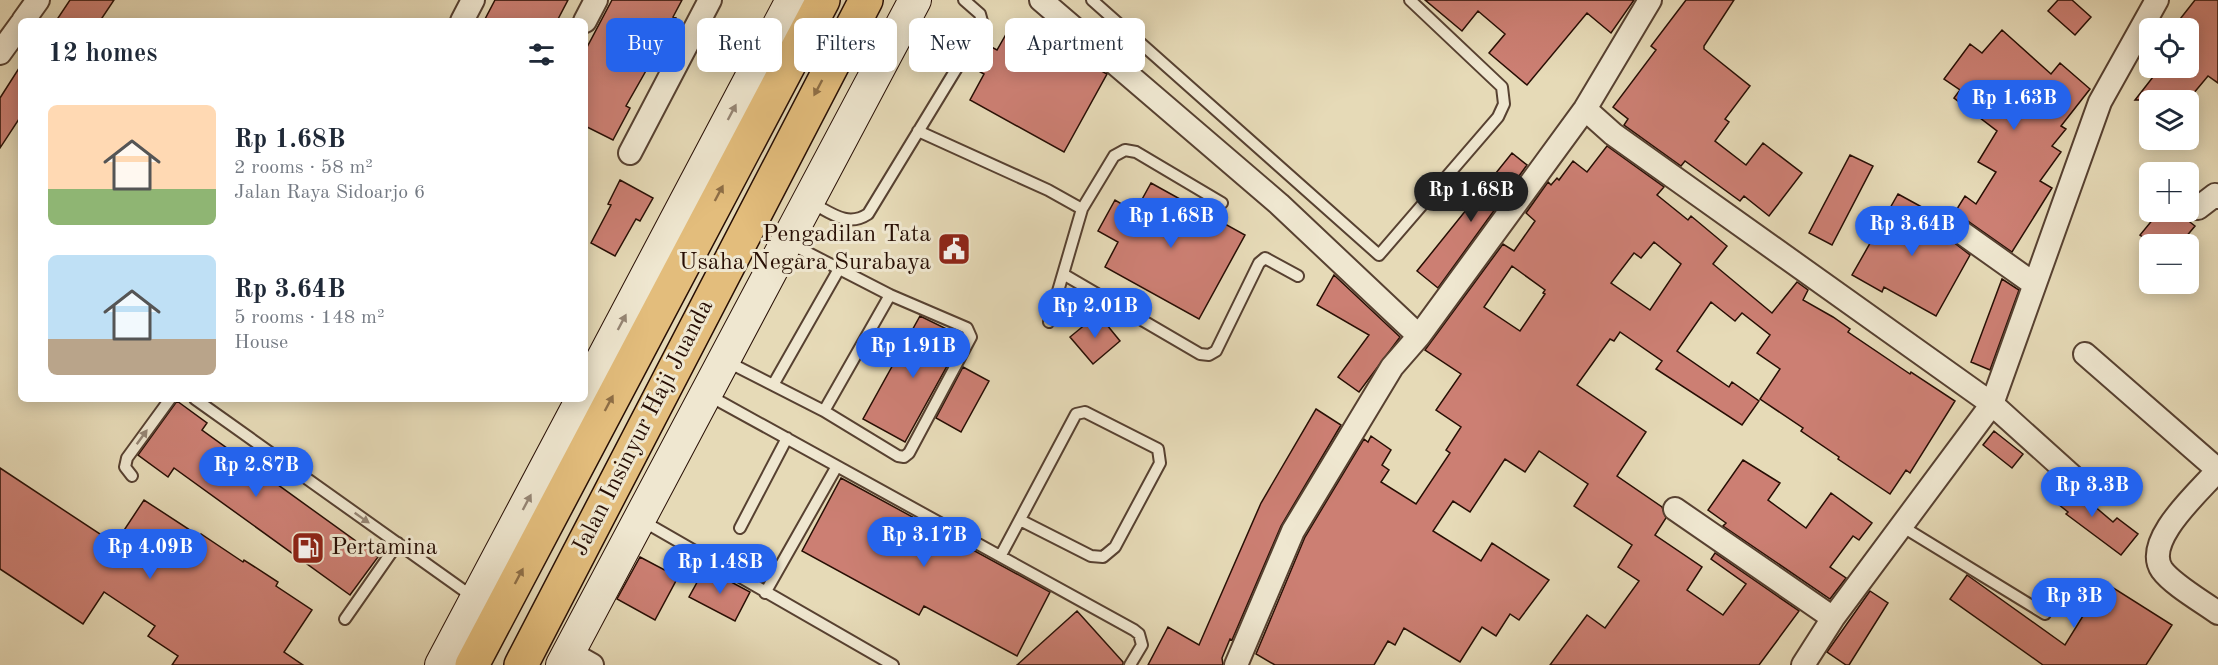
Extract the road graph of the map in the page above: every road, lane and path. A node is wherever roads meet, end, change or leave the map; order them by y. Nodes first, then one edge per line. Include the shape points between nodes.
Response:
1 (38, 0) edge
2 (473, 0) edge
3 (596, 0) edge
4 (710, 0) edge
5 (792, 0) edge
6 (823, 0) edge
7 (866, 0) edge
8 (915, 0) edge
9 (964, 0) edge
10 (1041, 0) edge
11 (1092, 0) edge
12 (1410, 0) edge
13 (1650, 0) edge
14 (2157, 0) edge
15 (25, 18) edge
16 (464, 18) edge
17 (587, 18) edge
18 (18, 28) edge
19 (0, 53) edge
20 (1585, 109) junction
21 (918, 131) junction
22 (630, 153) dead end
23 (2218, 197) edge
24 (808, 200) junction
25 (1222, 203) dead end
26 (2199, 207) edge
27 (1082, 209) junction
28 (1951, 225) dead end
29 (786, 242) junction
30 (839, 269) junction
31 (1063, 274) junction
32 (1298, 276) dead end
33 (2034, 284) junction
34 (890, 295) junction
35 (1049, 322) dead end
36 (1419, 336) junction
37 (2085, 354) dead end
38 (724, 360) junction
39 (773, 385) junction
40 (588, 386) edge
41 (707, 394) junction
42 (168, 402) edge
43 (199, 402) edge
44 (581, 402) edge
45 (1992, 404) junction
46 (824, 411) junction
47 (787, 438) junction
48 (837, 466) junction
49 (2218, 470) edge
50 (132, 476) dead end
51 (2084, 487) dead end
52 (1675, 509) dead end
53 (640, 519) junction
54 (1020, 520) junction
55 (1903, 526) junction
56 (740, 528) dead end
57 (398, 543) junction
58 (1001, 555) junction
59 (765, 593) junction
60 (487, 607) junction
61 (2218, 613) edge
62 (2045, 614) dead end
63 (1833, 618) junction
64 (345, 619) dead end
65 (537, 634) junction
66 (574, 661) edge
67 (441, 665) edge
68 (472, 665) edge
69 (521, 665) edge
70 (893, 665) edge
71 (1130, 665) edge
72 (1236, 665) edge
73 (1803, 665) edge

1 - 15 street
2 - 16 street
3 - 17 street
4 - 22 street
40 -> 5 street
60 -> 6 highway, Jalan Insinyur Haji Juanda
7 -> 65 highway, Jalan Insinyur Haji Juanda
8 - 24 street, Jalan Insinyur Haji Juanda
9 - 21 lane via 980,14 983,25
10 - 36 street via 1280,204
11 - 12 lane via 1379,255 1498,117 1504,104 1502,87
13 - 20 street
14 - 33 street via 2100,102
18 - 19 street
20 - 36 street
20 - 45 street via 1613,134
21 - 24 lane via 860,220 846,221
21 - 27 lane
23 - 26 street via 2215,195
24 - 29 street, Jalan Insinyur Haji Juanda
25 - 27 lane via 1136,152 1125,150 1114,156
27 - 31 lane
28 - 33 street
29 - 30 lane
29 - 38 street, Jalan Insinyur Haji Juanda
30 - 34 lane
30 - 39 lane
31 - 32 lane via 1200,354 1209,355 1216,351 1264,258
31 - 35 lane
33 - 45 street
34 - 46 lane
34 - 46 lane via 967,328 971,337 909,453 898,456
36 - 72 street via 1392,367 1293,531
37 - 49 street
38 - 39 lane
38 - 41 street, Jalan Insinyur Haji Juanda
39 - 46 lane
41 - 47 lane
41 - 53 street, Jalan Insinyur Haji Juanda
50 -> 42 lane via 125,467 127,458
43 -> 57 lane
60 -> 44 street, Jalan Insinyur Haji Juanda
45 - 51 street
45 - 55 street
47 - 48 lane
47 - 56 lane
48 - 58 lane
48 - 59 lane
49 - 61 street via 2158,545 2158,562 2164,572
52 - 63 street
53 - 59 lane
53 - 66 street, Jalan Insinyur Haji Juanda
54 - 54 lane via 1091,556 1103,557 1115,547 1160,463 1158,449 1085,412 1076,414
54 - 58 lane
55 - 62 lane
55 - 63 street
57 - 60 lane
57 - 64 lane
58 - 71 lane via 1139,634 1142,645
59 - 70 lane
60 - 67 street, Jalan Insinyur Haji Juanda
60 - 68 highway, Jalan Insinyur Haji Juanda
63 - 73 street
65 - 66 street
65 - 69 highway, Jalan Insinyur Haji Juanda

